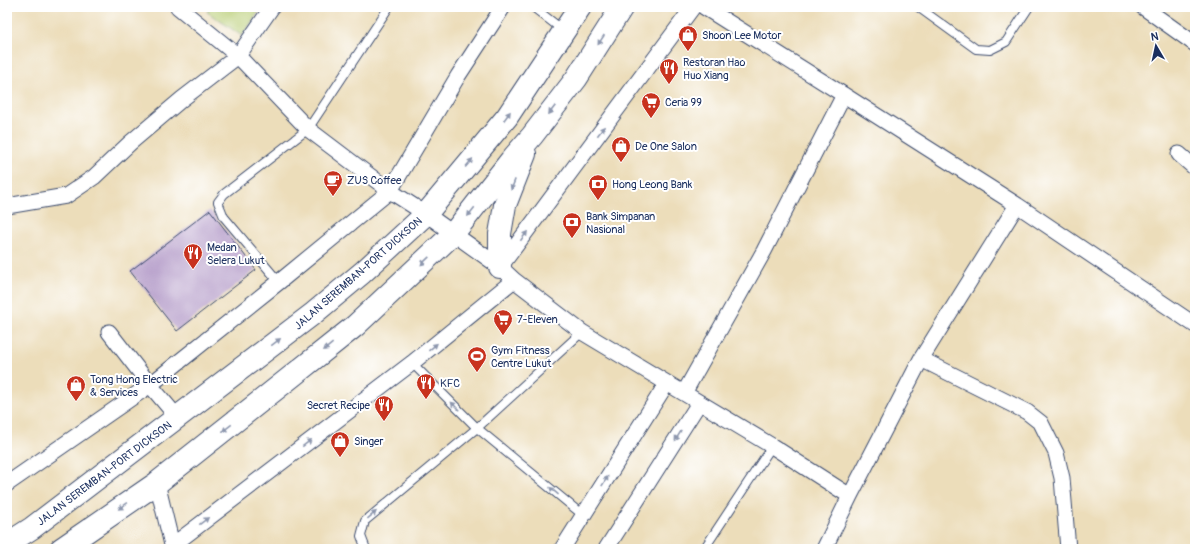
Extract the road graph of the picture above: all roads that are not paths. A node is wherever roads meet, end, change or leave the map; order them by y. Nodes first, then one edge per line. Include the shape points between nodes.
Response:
1 (178, 7) edge
2 (272, 7) edge
3 (389, 7) edge
4 (503, 7) edge
5 (533, 7) edge
6 (580, 7) edge
7 (622, 7) edge
8 (693, 7) edge
9 (704, 7) edge
10 (918, 7) edge
11 (1029, 7) edge
12 (1143, 7) edge
13 (564, 31) junction
14 (1195, 44) edge
15 (238, 56) junction
16 (844, 95) junction
17 (308, 129) junction
18 (532, 136) junction
19 (1179, 154) dead end
20 (1195, 168) edge
21 (390, 191) junction
22 (1016, 205) junction
23 (7, 206) edge
24 (426, 214) junction
25 (453, 234) junction
26 (507, 273) junction
27 (279, 282) junction
28 (1195, 325) edge
29 (109, 332) dead end
30 (582, 332) junction
31 (922, 359) junction
32 (412, 364) junction
33 (667, 383) junction
34 (150, 385) junction
35 (684, 393) junction
36 (699, 404) junction
37 (177, 417) junction
38 (477, 428) junction
39 (772, 446) junction
40 (157, 483) junction
41 (7, 484) edge
42 (850, 496) junction
43 (584, 516) junction
44 (7, 544) edge
45 (173, 547) edge
46 (62, 549) edge
47 (366, 549) edge
48 (562, 549) edge
49 (606, 549) edge
50 (704, 549) edge
51 (824, 549) edge
52 (1068, 549) edge

1 - 15 street
2 - 15 street
3 - 17 lane
4 - 21 street via 458,76
5 - 13 lane
6 - 13 highway, JALAN SEREMBAN-PORT DICKSON
7 -> 18 highway via 576,79
26 -> 8 street
9 - 16 street
10 - 11 lane via 976,49 990,50 1006,42
12 - 14 street
24 -> 13 highway, JALAN SEREMBAN-PORT DICKSON via 507,117
15 - 17 street
15 - 23 street via 141,133 94,177 66,196
16 - 22 street
16 - 35 street via 764,251
17 - 21 street
17 - 27 lane via 224,194 218,202 224,217
18 -> 25 highway
18 -> 26 highway via 505,206 500,234
19 - 20 street
21 - 24 street
21 - 27 street
22 - 28 street
22 - 31 street
24 - 25 street
37 -> 24 highway, JALAN SEREMBAN-PORT DICKSON via 314,313
25 - 26 street
25 -> 40 highway via 355,326
26 - 30 street
32 -> 26 street
27 - 34 street
29 - 34 street
30 - 33 street
30 - 38 lane
31 - 42 street
31 - 52 street via 1027,412 1041,423 1056,453 1062,478
38 -> 32 lane
45 -> 32 street
33 - 35 street
43 -> 33 street
34 - 37 street
34 - 41 street
35 - 36 street
36 - 39 street
36 -> 49 street
37 - 44 highway, JALAN SEREMBAN-PORT DICKSON via 32,528
43 -> 38 lane
47 -> 38 lane via 361,536 365,521
39 - 42 street
39 - 50 lane
40 - 45 street
40 -> 46 highway
42 - 51 street
43 - 48 street

